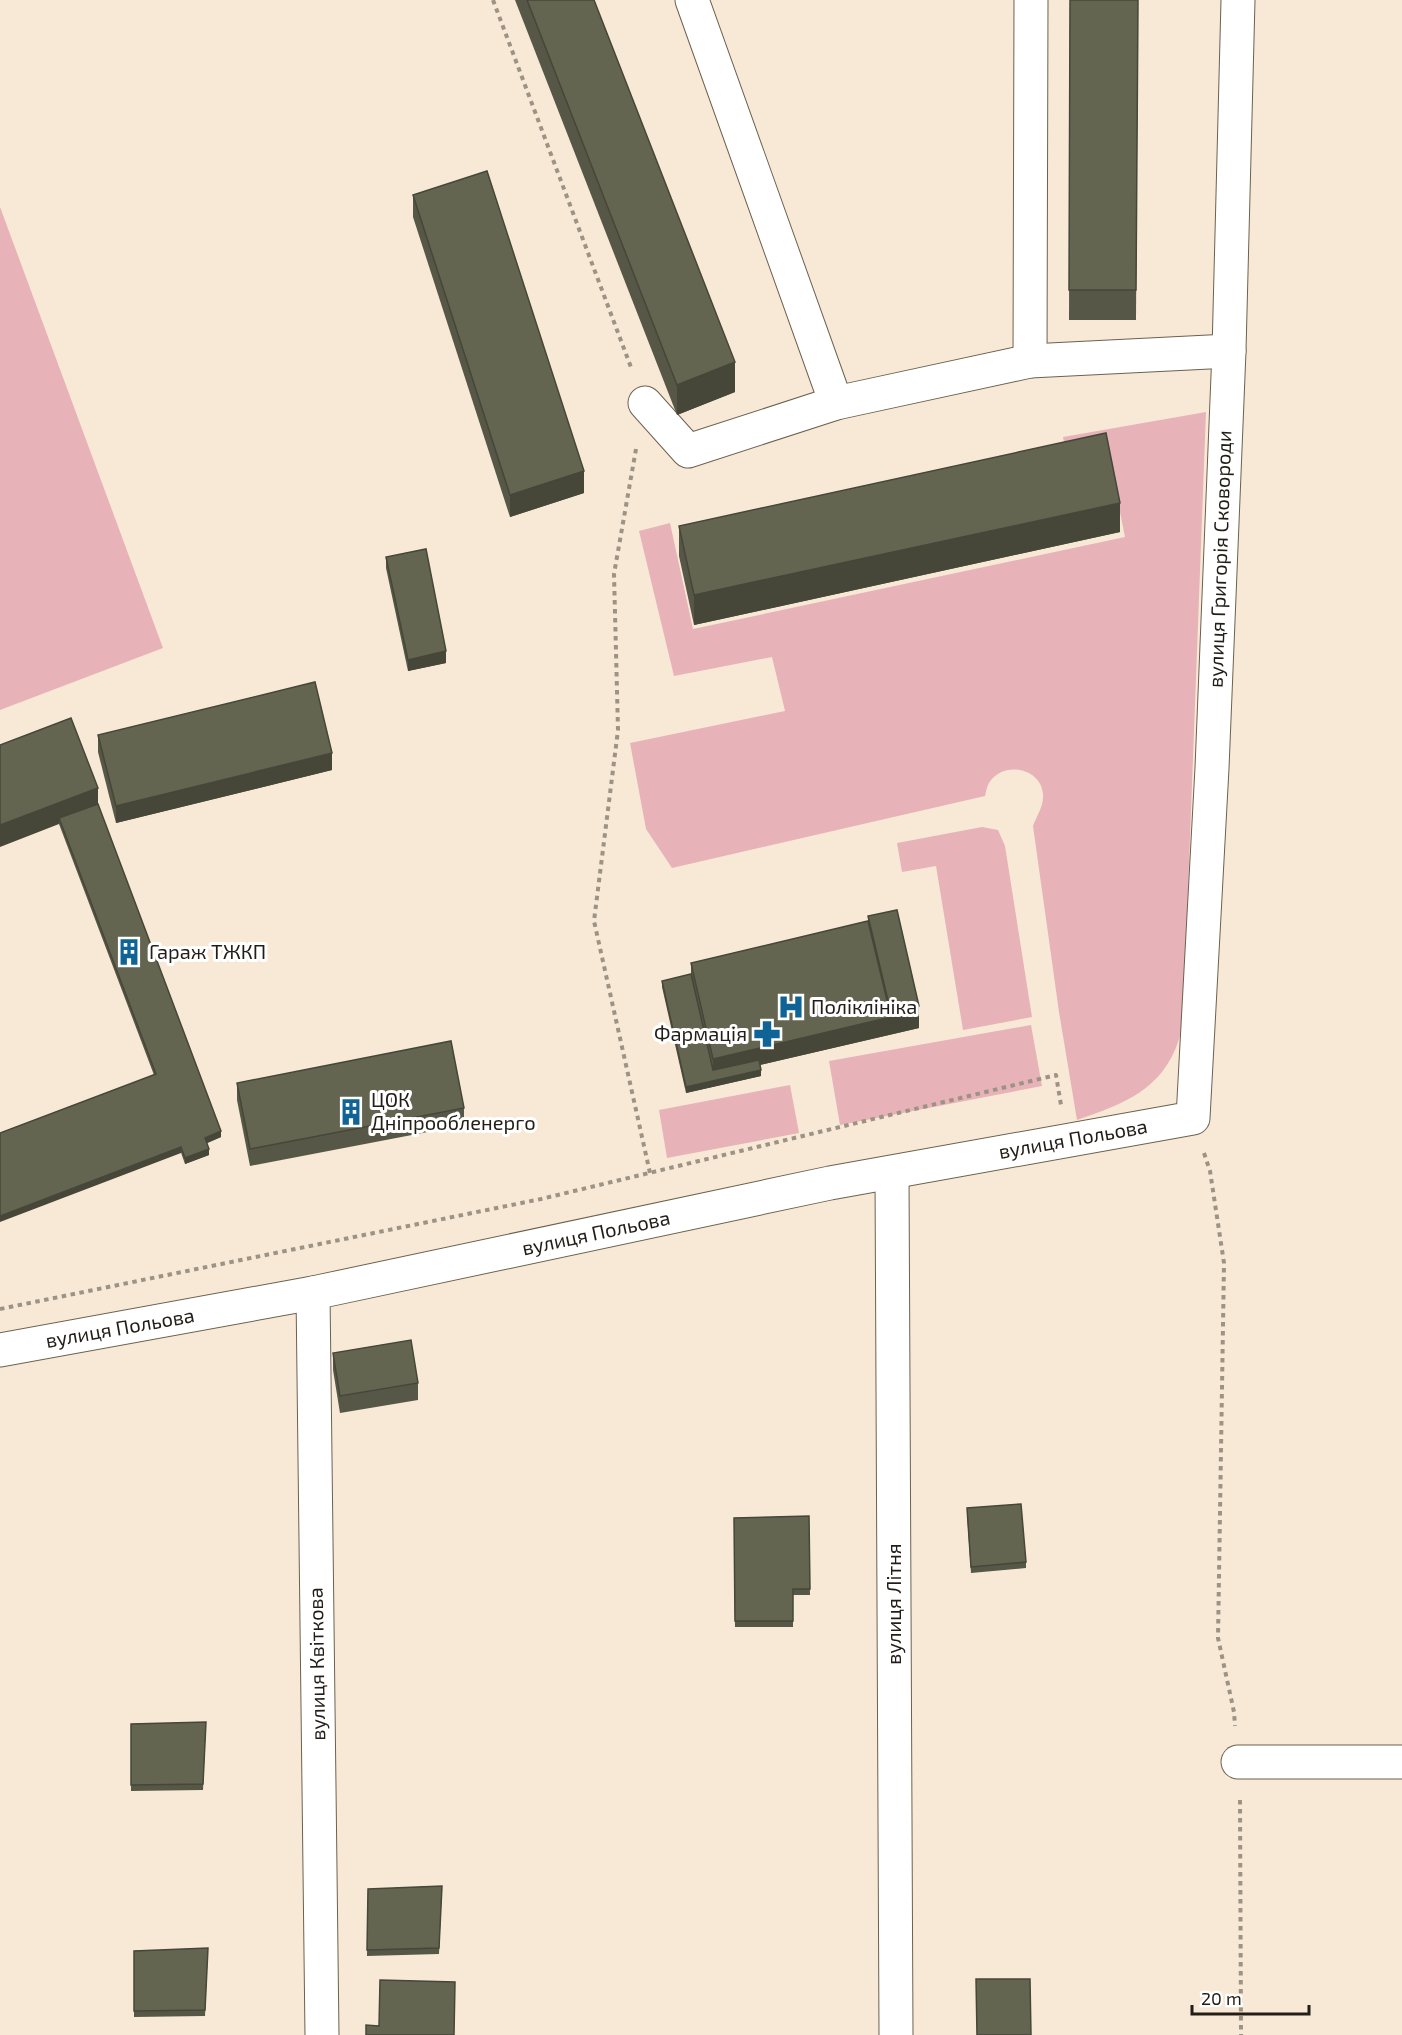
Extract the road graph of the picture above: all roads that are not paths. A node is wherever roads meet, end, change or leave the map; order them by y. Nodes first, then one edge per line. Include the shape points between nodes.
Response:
1 (692, 0) edge
2 (1031, 0) edge
3 (1238, 0) edge
4 (1229, 351) junction
5 (1030, 361) junction
6 (645, 403) road end
7 (836, 403) junction
8 (1192, 1118) joint
9 (892, 1173) junction
10 (313, 1293) junction
11 (0, 1350) edge
12 (1238, 1762) road end
13 (1402, 1762) edge
14 (321, 2035) edge
15 (896, 2035) edge

1 - 7 street
2 - 5 street
3 - 4 street, вулиця Григорія Сковороди
4 - 5 street
4 - 8 street, вулиця Григорія Сковороди via 1212,768
5 - 7 street
6 - 7 street via 688,451
8 - 9 street, вулиця Польова
9 - 10 street, вулиця Польова
9 - 15 street, вулиця Літня
10 - 11 street, вулиця Польова
10 - 14 street, вулиця Квіткова
12 - 13 street

